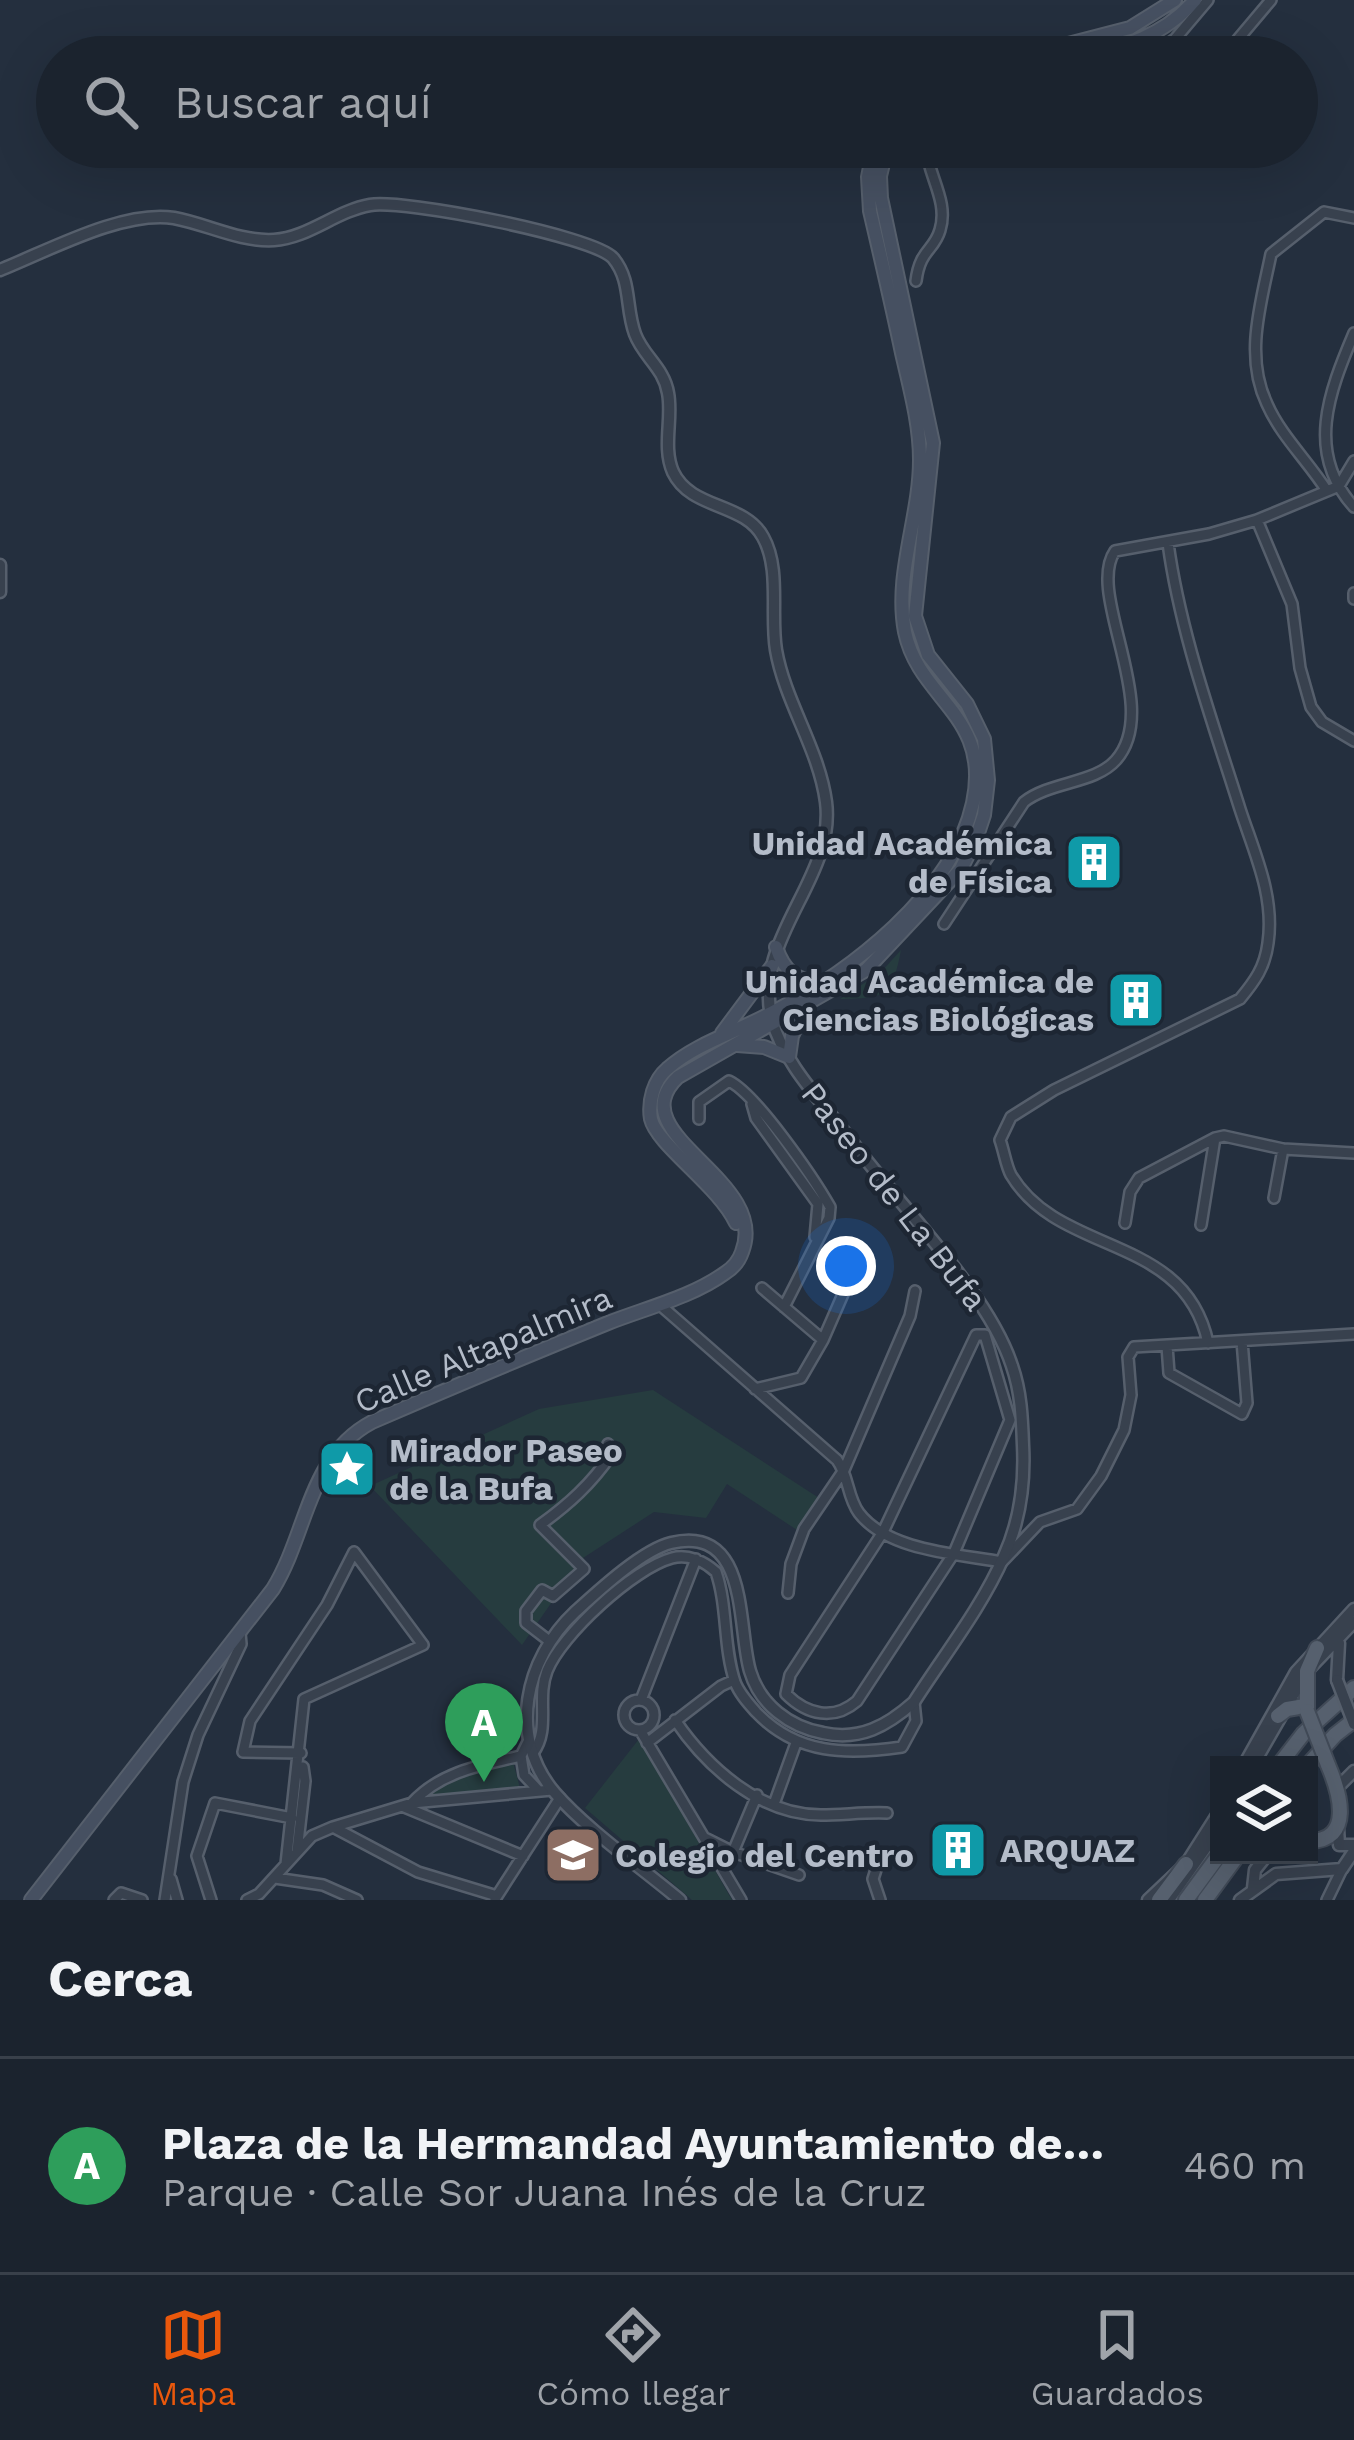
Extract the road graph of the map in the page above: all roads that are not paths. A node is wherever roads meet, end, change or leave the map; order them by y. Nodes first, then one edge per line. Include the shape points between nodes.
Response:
1 (1175, 0) edge
2 (1196, 0) edge
3 (1208, 0) edge
4 (1271, 0) edge
5 (1144, 22) junction
6 (1094, 36) edge
7 (1151, 36) edge
8 (1153, 36) edge
9 (1178, 36) edge
10 (1241, 36) edge
11 (870, 168) edge
12 (882, 168) edge
13 (929, 168) edge
14 (1354, 218) edge
15 (0, 270) edge
16 (916, 280) dead end
17 (1354, 333) edge
18 (1354, 461) edge
19 (1333, 489) junction
20 (1354, 507) edge
21 (1257, 520) junction
22 (1168, 543) junction
23 (0, 565) edge
24 (0, 592) edge
25 (1354, 741) edge
26 (944, 923) dead end
27 (776, 947) junction
28 (772, 966) junction
29 (824, 983) junction
30 (805, 1008) junction
31 (772, 1019) junction
32 (716, 1038) junction
33 (737, 1045) junction
34 (789, 1058) junction
35 (699, 1119) dead end
36 (1215, 1138) junction
37 (1283, 1149) junction
38 (1354, 1153) edge
39 (1274, 1198) dead end
40 (1125, 1223) dead end
41 (1201, 1225) dead end
42 (745, 1240) junction
43 (854, 1269) dead end
44 (763, 1288) dead end
45 (915, 1291) dead end
46 (658, 1304) junction
47 (784, 1306) junction
48 (1354, 1334) edge
49 (823, 1340) junction
50 (1242, 1341) junction
51 (1208, 1343) junction
52 (1167, 1346) junction
53 (754, 1390) junction
54 (608, 1444) dead end
55 (844, 1470) junction
56 (883, 1532) junction
57 (954, 1553) junction
58 (696, 1559) junction
59 (1002, 1562) junction
60 (788, 1593) dead end
61 (1354, 1609) edge
62 (1354, 1622) edge
63 (240, 1633) junction
64 (1342, 1634) junction
65 (548, 1640) junction
66 (1317, 1648) joint
67 (1302, 1672) junction
68 (734, 1679) junction
69 (1336, 1679) junction
70 (1291, 1687) junction
71 (1353, 1689) edge
72 (641, 1700) junction
73 (914, 1702) junction
74 (1306, 1709) junction
75 (1279, 1716) junction
76 (675, 1720) junction
77 (1354, 1722) edge
78 (640, 1730) junction
79 (647, 1743) junction
80 (796, 1743) junction
81 (527, 1750) junction
82 (301, 1754) junction
83 (1253, 1756) edge
84 (1254, 1756) edge
85 (1286, 1756) edge
86 (1314, 1756) edge
87 (1318, 1762) edge
88 (1318, 1768) edge
89 (1354, 1771) edge
90 (1338, 1787) junction
91 (550, 1793) junction
92 (757, 1795) junction
93 (407, 1804) junction
94 (774, 1804) junction
95 (887, 1813) dead end
96 (292, 1818) junction
97 (333, 1827) junction
98 (1338, 1828) junction
99 (1210, 1829) edge
100 (700, 1835) junction
101 (1318, 1839) edge
102 (1210, 1842) edge
103 (1354, 1848) edge
104 (297, 1851) junction
105 (733, 1852) junction
106 (881, 1854) dead end
107 (523, 1856) junction
108 (286, 1864) junction
109 (1186, 1864) junction
110 (1213, 1864) edge
111 (1231, 1864) edge
112 (1260, 1864) edge
113 (1342, 1868) junction
114 (799, 1875) dead end
115 (275, 1878) junction
116 (1252, 1888) junction
117 (258, 1897) edge
118 (169, 1898) edge
119 (496, 1898) edge
120 (31, 1900) edge
121 (114, 1900) edge
122 (142, 1900) edge
123 (211, 1900) edge
124 (247, 1900) edge
125 (357, 1900) edge
126 (680, 1900) edge
127 (740, 1900) edge
128 (880, 1900) edge
129 (1148, 1900) edge
130 (1159, 1900) edge
131 (1169, 1900) edge
132 (1186, 1900) edge
133 (1205, 1900) edge
134 (1240, 1900) edge
135 (1327, 1900) edge

1 - 5 main road
2 - 8 main road
3 - 9 street
4 - 10 street
5 - 6 main road
5 - 7 street
11 - 29 main road via 870,211 920,445 904,624 920,666 970,736 976,782 950,860 873,945
12 - 30 main road via 883,209 933,443 915,616 928,655 984,739 988,790 976,839 939,896 866,970
13 - 16 street via 943,203 941,228
14 - 19 street via 1324,212 1271,254 1255,335 1267,406
15 - 27 street via 146,218 272,240 391,203 605,250 627,283 636,337 666,382 676,476 689,492 756,526 769,552 777,656 827,815 814,867
17 - 19 street via 1324,419
18 - 19 street
19 - 20 street
19 - 21 street
21 - 22 street
21 - 25 street via 1292,604 1311,707
22 - 26 street via 1120,548 1110,557 1107,579 1129,688 1125,747 1106,770 1042,788 1024,802
22 - 51 street via 1264,873 1269,940 1260,975 1240,999 1011,1117 1000,1140 1011,1174 1034,1200 1190,1294
23 - 24 street
27 - 28 street
27 - 29 main road via 787,971
28 - 31 street
28 - 32 main road
29 - 31 main road
30 - 31 main road
30 - 34 main road
31 - 32 main road
31 - 33 main road
31 - 34 street, Paseo de La Bufa
32 - 42 main road via 662,1073 650,1112 656,1132 709,1183
33 - 34 main road
33 - 42 main road via 678,1077 662,1107 667,1125 734,1198
34 - 59 street, Paseo de La Bufa via 976,1298 1006,1349 1022,1404 1024,1475
35 - 47 street via 699,1102 728,1081 736,1084 818,1204 814,1243
36 - 37 street
36 - 40 street via 1139,1178
36 - 41 street
37 - 38 street
37 - 39 street
42 - 46 main road, Calle Altapalmira via 725,1274
43 - 49 street
44 - 47 street
45 - 55 street
46 - 53 street
46 - 63 main road, Calle Altapalmira via 358,1430 328,1458 286,1568
47 - 49 street
48 - 50 street
49 - 53 street via 796,1382
50 - 51 street
50 - 52 street via 1242,1414 1169,1373
51 - 52 street
52 - 59 street via 1129,1352 1124,1430 1077,1509 1040,1522
53 - 55 street
54 - 65 street via 611,1455 594,1479 540,1525 584,1569 553,1596 542,1591 526,1611 526,1623
55 - 56 street via 856,1510
55 - 60 street via 804,1529
56 - 57 street
56 - 57 street via 786,1686 793,1701 817,1713 844,1712 857,1701
56 - 57 street via 976,1335 985,1335 1010,1420
57 - 59 street
58 - 68 street via 720,1584
58 - 72 street
58 - 81 street via 677,1557 646,1571 566,1638 543,1682 543,1733
59 - 73 street, Paseo de La Bufa
61 - 66 street
62 - 64 street
63 - 118 street via 183,1782
63 - 120 main road, Calle Altapalmira
64 - 67 street
64 - 69 street
65 - 73 street via 661,1547 699,1543 730,1567 750,1672 778,1713 796,1726 844,1737 894,1720
65 - 81 street via 530,1684
66 - 67 main road
67 - 69 street
67 - 70 street
67 - 74 main road
68 - 76 street
68 - 80 street via 749,1705
69 - 77 street, bridge
70 - 75 street
70 - 83 street
71 - 85 main road
72 - 78 street via 654,1714
72 - 78 street via 624,1714
73 - 80 street via 916,1720 902,1747 845,1752
74 - 75 main road
74 - 86 main road, bridge
75 - 84 street
76 - 79 street
76 - 92 street via 716,1770
77 - 87 main road
78 - 79 street
79 - 100 street
80 - 94 street
81 - 91 street
81 - 93 street via 461,1770
82 - 82 street via 243,1752 250,1721 354,1552 423,1645 304,1699
82 - 96 street
82 - 104 street
88 - 90 main road
89 - 90 street
90 - 98 main road
91 - 93 street
91 - 107 street
91 - 126 street
92 - 94 street
92 - 105 street
93 - 97 street
93 - 107 street
94 - 95 street via 818,1815
96 - 108 street
96 - 123 street via 215,1803 197,1856
97 - 104 street
97 - 119 street via 418,1872
98 - 101 main road
98 - 103 street via 1339,1845
99 - 109 street
100 - 105 street
100 - 127 street
102 - 131 street
103 - 113 street
104 - 108 street
105 - 114 street
106 - 128 street via 873,1880
107 - 119 street
108 - 115 street
109 - 129 street
109 - 130 main road
110 - 132 main road
111 - 133 main road
112 - 116 street
113 - 116 street via 1276,1874
113 - 135 street
115 - 117 street
115 - 125 street
116 - 134 street
117 - 124 street
121 - 122 street via 121,1893

